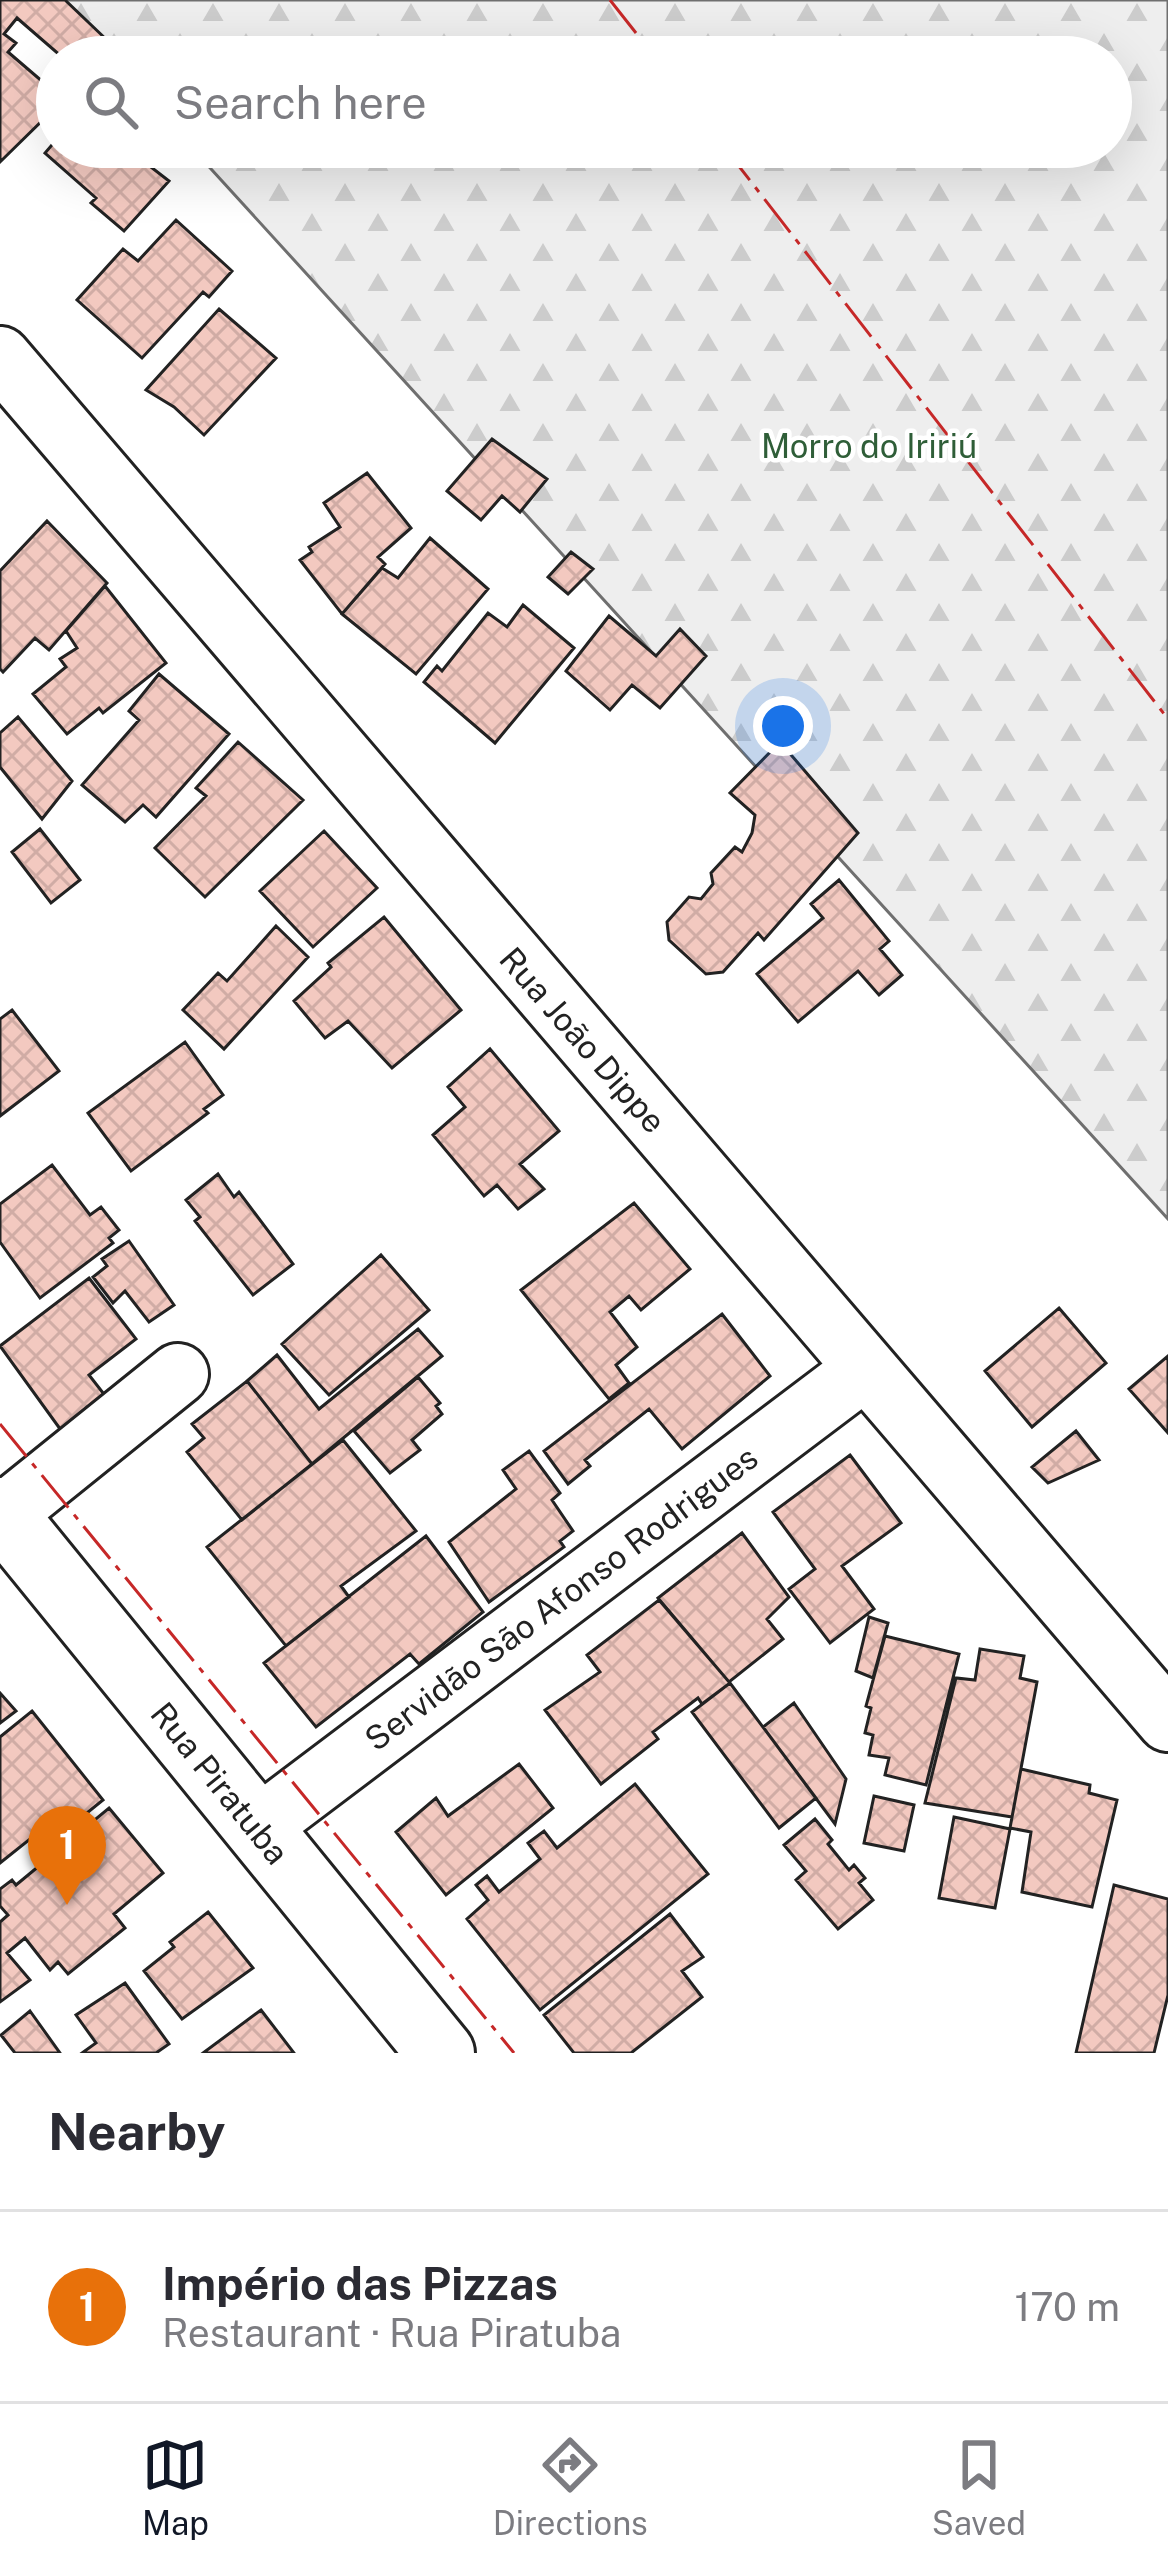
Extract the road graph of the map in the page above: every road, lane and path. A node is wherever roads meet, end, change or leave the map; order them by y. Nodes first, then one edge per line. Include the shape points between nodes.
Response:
1 (0, 357) edge
2 (865, 1369) junction
3 (178, 1374) dead end
4 (1, 1513) edge
5 (1168, 1721) edge
6 (257, 1828) junction
7 (442, 2053) edge

1 - 2 street, Rua João Dippe
2 - 5 street, Rua João Dippe
2 - 6 street, Servidão São Afonso Rodrigues
3 - 4 street
4 - 6 main road, Rua Piratuba
6 - 7 main road, Rua Piratuba

